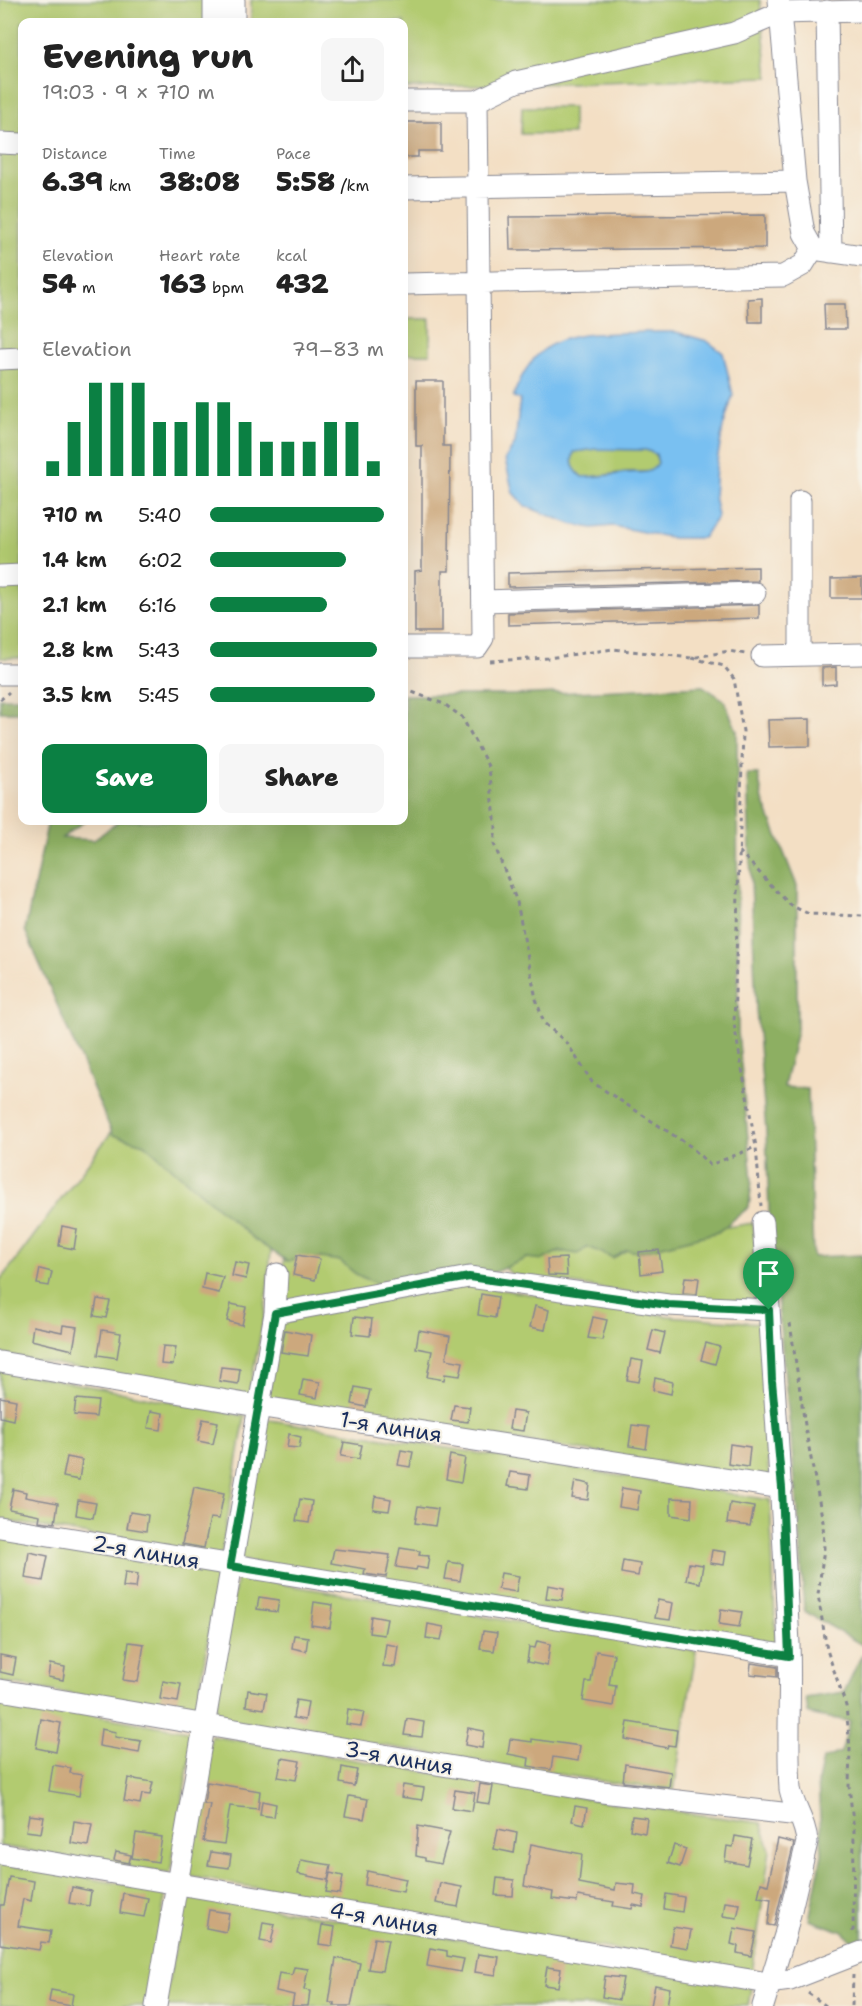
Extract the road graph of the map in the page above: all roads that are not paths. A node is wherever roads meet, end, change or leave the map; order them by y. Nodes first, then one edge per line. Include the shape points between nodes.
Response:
1 (214, 0) edge
2 (234, 0) edge
3 (779, 7) edge
4 (862, 11) edge
5 (826, 12) junction
6 (214, 18) edge
7 (234, 18) edge
8 (408, 101) edge
9 (477, 101) junction
10 (0, 143) edge
11 (18, 144) edge
12 (795, 181) junction
13 (477, 187) junction
14 (408, 188) edge
15 (822, 250) junction
16 (862, 256) edge
17 (408, 284) edge
18 (479, 285) junction
19 (18, 358) edge
20 (0, 359) edge
21 (800, 501) dead end
22 (18, 575) edge
23 (0, 576) edge
24 (755, 593) dead end
25 (483, 601) junction
26 (408, 646) edge
27 (862, 654) edge
28 (800, 655) junction
29 (762, 656) road end
30 (0, 674) edge
31 (18, 674) edge
32 (763, 1213) road end
33 (277, 1274) dead end
34 (769, 1310) junction
35 (275, 1313) junction
36 (0, 1362) edge
37 (257, 1406) junction
38 (782, 1488) junction
39 (0, 1527) edge
40 (230, 1566) junction
41 (789, 1656) junction
42 (0, 1690) edge
43 (204, 1724) junction
44 (799, 1815) junction
45 (0, 1854) edge
46 (177, 1884) junction
47 (857, 1954) edge
48 (768, 1983) junction
49 (156, 2006) edge
50 (763, 2006) edge

1 - 6 street
2 - 7 street
3 - 5 street
3 - 9 street via 734,33 516,82
3 - 12 street
4 - 5 street
5 - 15 street
8 - 9 street
9 - 13 street
10 - 11 street
12 - 13 street
12 - 15 street via 804,233
13 - 14 street
13 - 18 street
15 - 16 street
15 - 18 street via 783,276
17 - 18 street
18 - 25 street
19 - 20 street
21 - 28 street
22 - 23 street
24 - 25 street
25 - 26 street via 483,638 477,646
27 - 28 street
28 - 29 street
30 - 31 street
32 - 34 street
33 - 35 street
34 - 35 street via 668,1305 469,1277
34 - 38 street
35 - 37 street
36 - 37 street, 1-я линия
37 - 38 street, 1-я линия
37 - 40 street
38 - 41 street
39 - 40 street, 2-я линия
40 - 41 street, 2-я линия
40 - 43 street
41 - 44 street via 789,1776 792,1801
42 - 43 street, 3-я линия
43 - 44 street, 3-я линия via 602,1792
43 - 46 street
44 - 48 street via 807,1842 785,1935
45 - 46 street, 4-я линия
46 - 48 street, 4-я линия
46 - 49 street
47 - 48 street via 790,1980
48 - 50 street

